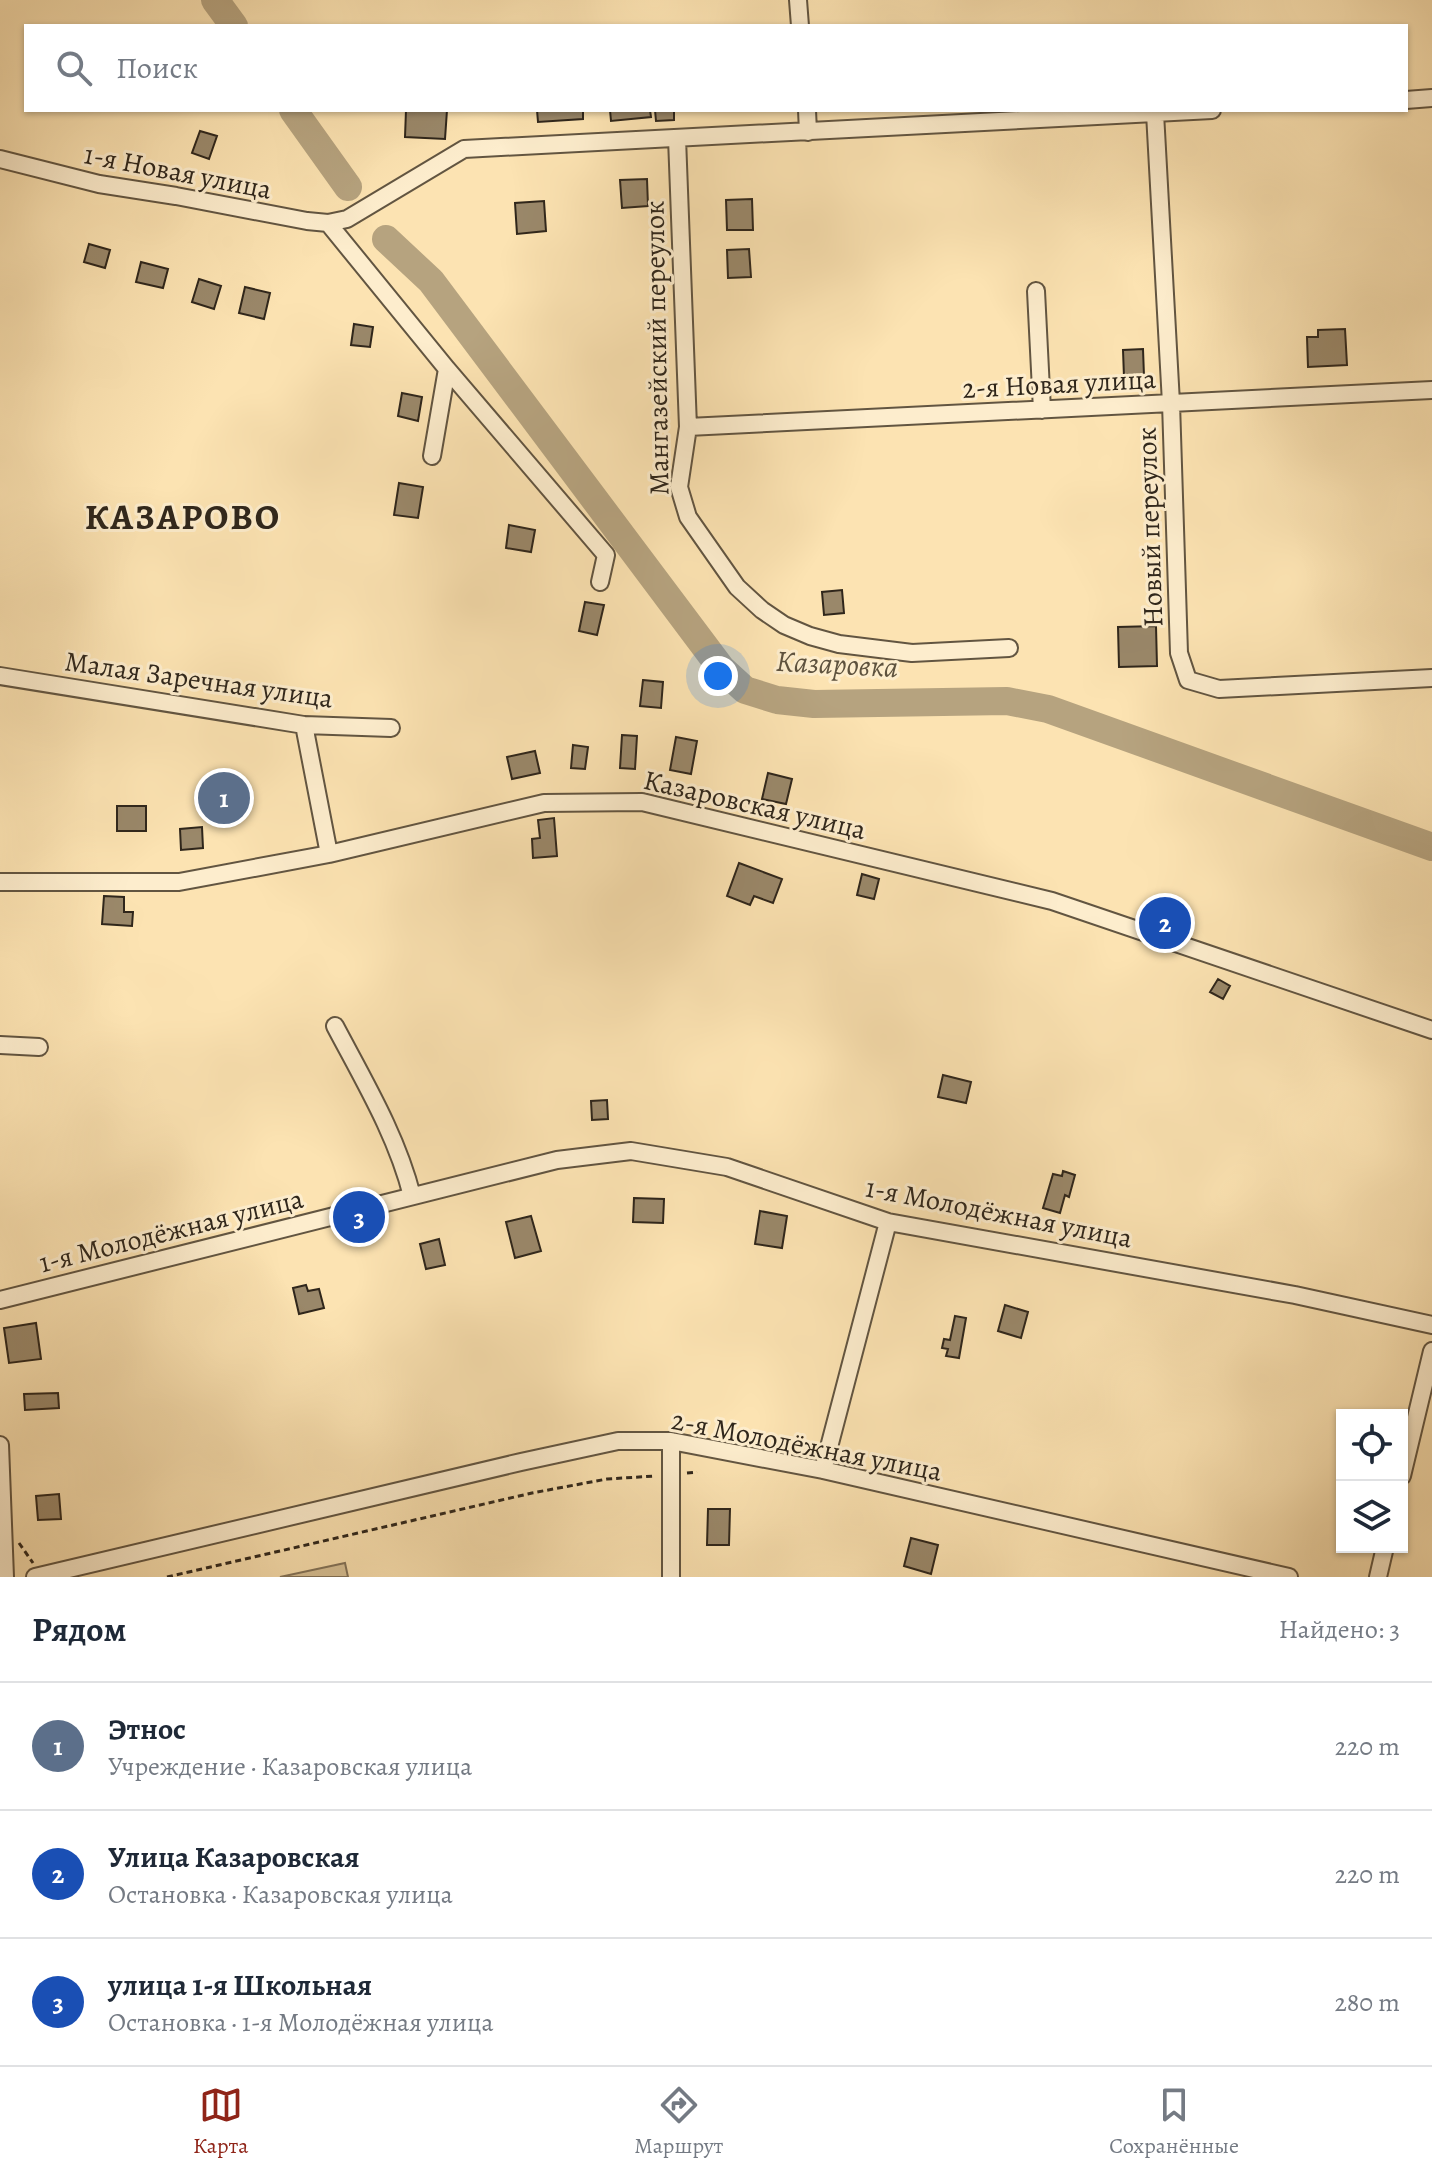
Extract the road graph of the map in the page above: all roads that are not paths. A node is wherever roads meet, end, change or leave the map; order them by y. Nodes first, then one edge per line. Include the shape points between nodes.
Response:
1 (798, 0) edge
2 (800, 24) edge
3 (1432, 98) edge
4 (1408, 100) edge
5 (807, 112) edge
6 (1174, 112) edge
7 (1155, 113) junction
8 (808, 132) junction
9 (677, 138) junction
10 (0, 159) edge
11 (328, 223) junction
12 (1036, 291) dead end
13 (447, 369) junction
14 (1432, 390) edge
15 (1171, 403) junction
16 (1042, 410) junction
17 (688, 427) junction
18 (432, 456) dead end
19 (600, 582) dead end
20 (1009, 648) dead end
21 (0, 676) edge
22 (1432, 678) edge
23 (304, 725) junction
24 (391, 728) dead end
25 (329, 854) junction
26 (0, 882) edge
27 (335, 1026) dead end
28 (1432, 1030) edge
29 (0, 1045) edge
30 (39, 1047) dead end
31 (412, 1196) junction
32 (888, 1222) junction
33 (0, 1300) edge
34 (1432, 1325) edge
35 (1432, 1351) edge
36 (671, 1441) junction
37 (0, 1445) edge
38 (1408, 1451) edge
39 (823, 1470) junction
40 (1384, 1553) edge
41 (37, 1576) edge
42 (5, 1577) edge
43 (671, 1577) edge
44 (1289, 1577) edge
45 (1378, 1577) edge

1 - 2 street
3 - 4 street
5 - 8 street
6 - 7 street, 1-я Новая улица
7 - 8 street, 1-я Новая улица
7 - 15 street, Новый переулок
8 - 9 street, 1-я Новая улица
9 - 11 street, 1-я Новая улица via 464,149 347,219
9 - 17 street, Мангазейский переулок
10 - 11 street, 1-я Новая улица via 99,184
11 - 13 street
12 - 16 street
13 - 18 street
13 - 19 street via 606,555
14 - 15 street, 2-я Новая улица
15 - 16 street, 2-я Новая улица
15 - 22 street, Новый переулок via 1179,653 1188,680 1219,689
16 - 17 street, 2-я Новая улица
17 - 20 street, Мангазейский переулок via 679,487 688,517 737,587 762,610 784,625 839,644 912,653
21 - 23 street, Малая Заречная улица
23 - 24 street, Малая Заречная улица
23 - 25 street
25 - 26 street, Казаровская улица via 179,882
25 - 28 street, Казаровская улица via 544,803 642,802 1052,901
27 - 31 street via 391,1134
29 - 30 street
31 - 32 street, 1-я Молодёжная улица via 557,1160 631,1151 727,1167
31 - 33 street, 1-я Молодёжная улица
32 - 34 street, 1-я Молодёжная улица
32 - 39 street
35 - 38 street
36 - 39 street, 2-я Молодёжная улица
36 - 41 street, 2-я Молодёжная улица via 618,1441
36 - 43 street
37 - 42 street
39 - 44 street, 2-я Молодёжная улица
40 - 45 street

